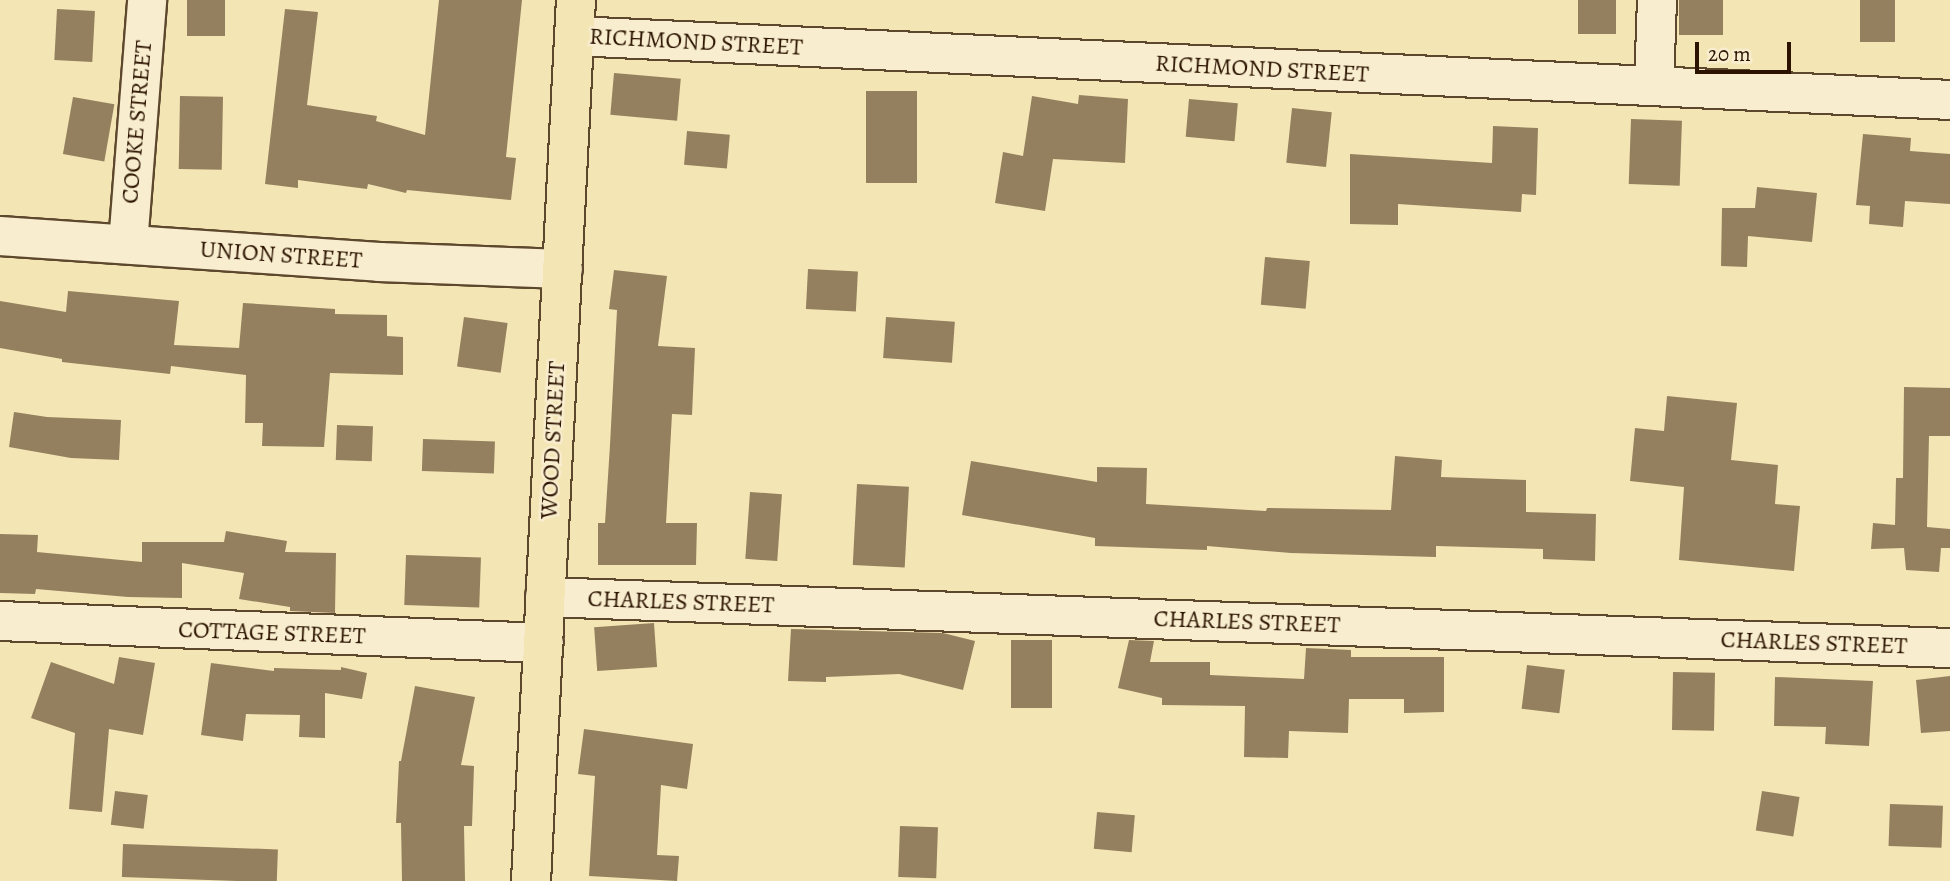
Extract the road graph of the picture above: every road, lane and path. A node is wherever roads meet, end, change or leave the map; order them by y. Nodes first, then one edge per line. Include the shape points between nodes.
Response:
1 (147, 0) edge
2 (1657, 0) edge
3 (575, 18) edge
4 (1654, 86) junction
5 (1950, 100) edge
6 (0, 236) edge
7 (128, 244) junction
8 (563, 269) junction
9 (545, 597) junction
10 (0, 621) edge
11 (544, 643) junction
12 (1950, 648) edge
13 (531, 881) edge

1 - 7 street, COOKE STREET
2 - 4 street
3 - 4 street, RICHMOND STREET via 1579,85
3 - 8 main road, WOOD STREET
4 - 5 street, RICHMOND STREET
6 - 7 street, UNION STREET
7 - 8 street, UNION STREET via 379,262
8 - 9 main road, WOOD STREET
9 - 11 main road, WOOD STREET
9 - 12 street, CHARLES STREET
10 - 11 street, COTTAGE STREET
11 - 13 main road, WOOD STREET

